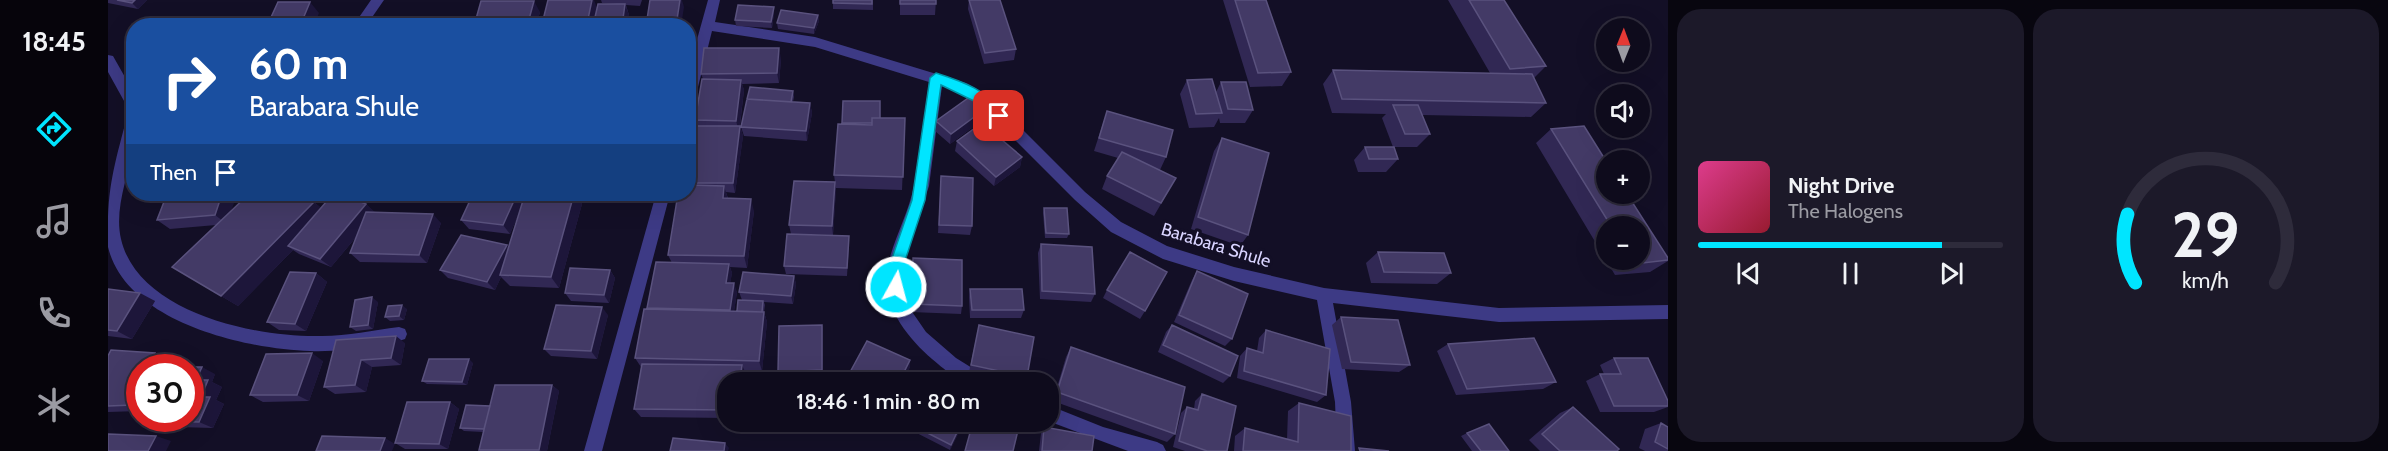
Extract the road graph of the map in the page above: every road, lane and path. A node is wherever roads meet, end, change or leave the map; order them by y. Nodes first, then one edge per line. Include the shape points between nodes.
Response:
1 (378, 0) edge
2 (714, 0) edge
3 (365, 18) edge
4 (708, 26) junction
5 (108, 60) edge
6 (696, 70) edge
7 (936, 78) junction
8 (126, 92) edge
9 (126, 152) edge
10 (661, 201) edge
11 (1324, 295) junction
12 (1668, 312) edge
13 (399, 334) dead end
14 (960, 372) edge
15 (1059, 417) edge
16 (593, 451) edge
17 (1157, 451) edge
18 (1346, 451) edge

1 - 3 street
2 - 4 street
4 - 6 street
4 - 7 street, Barabara Shule via 815,42
5 - 8 street
7 - 11 street, Barabara Shule via 983,99 1116,227 1162,252
7 - 14 street via 919,200 894,273 897,300 912,329
9 - 13 street via 113,208 113,237 120,263 145,290 183,315 271,342 314,345
10 - 16 street
11 - 12 street, Barabara Shule via 1499,315
11 - 18 street via 1343,402
15 - 17 street

